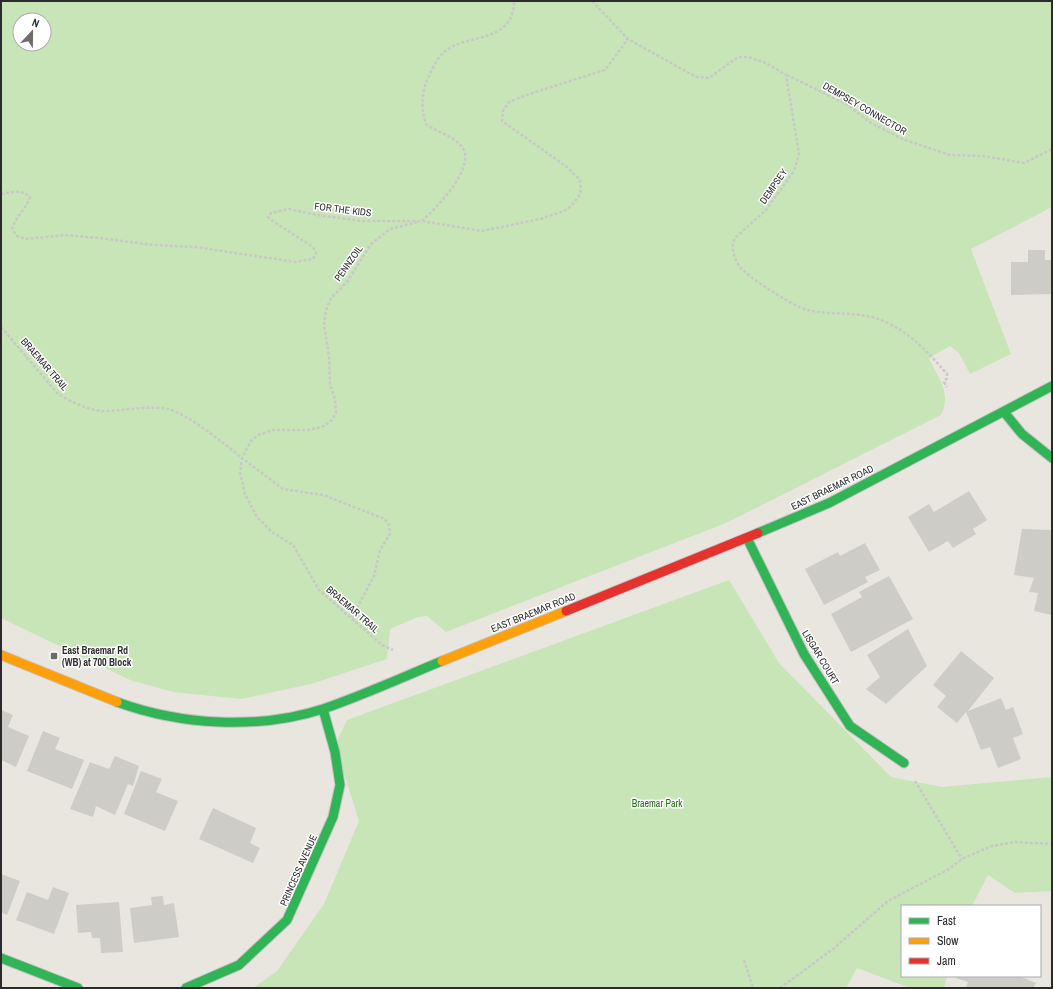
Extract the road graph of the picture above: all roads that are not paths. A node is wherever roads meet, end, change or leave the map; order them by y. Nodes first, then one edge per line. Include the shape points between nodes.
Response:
1 (1052, 386) edge
2 (1004, 412) junction
3 (1052, 458) edge
4 (747, 538) junction
5 (1, 655) edge
6 (323, 709) junction
7 (904, 763) road end
8 (1, 958) edge
9 (78, 988) edge
10 (186, 988) edge

1 - 2 street, EAST BRAEMAR ROAD
2 - 3 street via 1022,434
2 - 4 street, EAST BRAEMAR ROAD via 828,503
4 - 6 street, EAST BRAEMAR ROAD
4 - 7 street, LISGAR COURT via 804,654 850,726
5 - 6 street, EAST BRAEMAR ROAD via 117,702 146,712 186,720 260,721
6 - 10 street, PRINCESS AVENUE via 335,752 340,785 333,817 287,920 239,966
8 - 9 street

